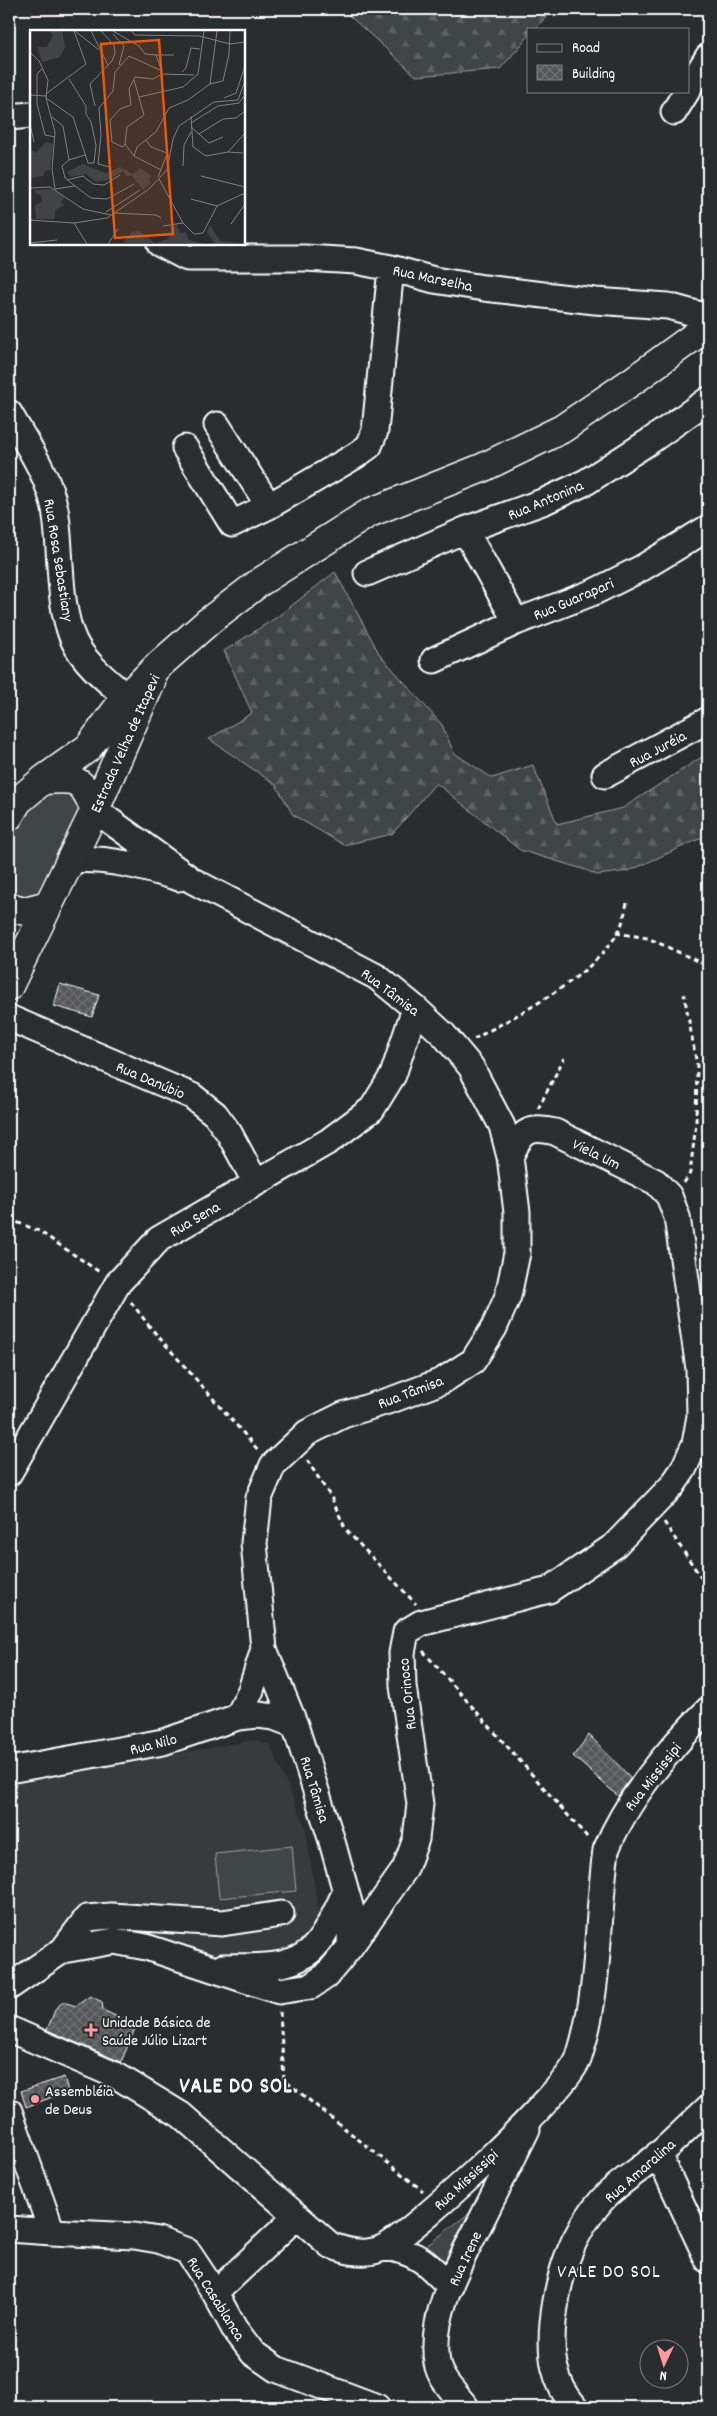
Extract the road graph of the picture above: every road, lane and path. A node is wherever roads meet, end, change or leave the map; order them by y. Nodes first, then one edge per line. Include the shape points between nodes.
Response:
1 (708, 57) edge
2 (690, 87) edge
3 (687, 92) edge
4 (674, 112) dead end
5 (30, 115) edge
6 (9, 117) edge
7 (162, 245) edge
8 (391, 268) junction
9 (708, 316) edge
10 (708, 326) edge
11 (708, 400) edge
12 (9, 413) edge
13 (217, 425) dead end
14 (185, 448) dead end
15 (269, 506) junction
16 (708, 528) edge
17 (465, 530) junction
18 (367, 573) dead end
19 (516, 622) junction
20 (434, 660) dead end
21 (158, 665) junction
22 (126, 697) junction
23 (708, 720) edge
24 (605, 775) dead end
25 (43, 780) junction
26 (95, 810) junction
27 (9, 816) edge
28 (69, 860) junction
29 (193, 881) junction
30 (627, 904) dead end
31 (48, 905) junction
32 (9, 907) edge
33 (616, 933) junction
34 (708, 966) edge
35 (9, 986) edge
36 (684, 994) dead end
37 (415, 1008) junction
38 (9, 1018) edge
39 (456, 1048) junction
40 (564, 1058) dead end
41 (528, 1131) junction
42 (510, 1157) junction
43 (256, 1183) junction
44 (674, 1210) junction
45 (9, 1219) edge
46 (118, 1283) junction
47 (297, 1443) junction
48 (273, 1465) junction
49 (9, 1473) edge
50 (654, 1506) junction
51 (708, 1588) edge
52 (432, 1620) junction
53 (406, 1632) junction
54 (264, 1649) junction
55 (708, 1710) edge
56 (238, 1718) junction
57 (295, 1725) junction
58 (9, 1770) edge
59 (605, 1858) junction
60 (389, 1891) junction
61 (345, 1893) junction
62 (281, 1914) dead end
63 (350, 1947) junction
64 (63, 1950) junction
65 (205, 1967) junction
66 (9, 1986) edge
67 (279, 1991) junction
68 (9, 2029) edge
69 (708, 2108) edge
70 (9, 2111) edge
71 (536, 2111) junction
72 (658, 2154) junction
73 (440, 2204) junction
74 (297, 2216) junction
75 (9, 2229) edge
76 (52, 2232) junction
77 (384, 2247) junction
78 (708, 2260) edge
79 (450, 2287) junction
80 (215, 2293) junction
81 (377, 2407) edge
82 (466, 2407) edge
83 (575, 2407) edge

1 - 2 street
3 - 4 street
5 - 6 street
7 - 8 street, Rua Marselha via 187,258 305,258 356,261
8 - 9 street, Rua Marselha via 475,287 668,306
8 - 15 street via 375,430 369,446
10 - 21 main road via 562,429 482,468 369,513 260,582
11 - 17 street, Rua Antonina via 586,482
12 - 22 street, Rua Rosa Sebastiany via 45,477 54,508 66,612 75,642 95,669
13 - 15 street
14 - 15 street via 232,524
16 - 19 street, Rua Guarapari via 642,568 594,592
17 - 18 street, Rua Antonina
17 - 19 street
19 - 20 street, Rua Guarapari
21 - 22 main road, Estrada Velha de Itapevi
21 - 26 main road, Estrada Velha de Itapevi
22 - 25 main road, Estrada Velha de Itapevi via 88,748
23 - 24 street, Rua Juréia
25 - 26 main road via 70,779 78,782 87,790
25 - 27 main road, Estrada Velha de Itapevi via 18,801
26 - 28 main road, Estrada Velha de Itapevi
26 - 29 street, Rua Tâmisa
28 - 29 street, Rua Tâmisa via 94,858 118,861
28 - 31 main road, Estrada Velha de Itapevi
29 - 37 street, Rua Tâmisa via 377,977
30 - 33 path
31 - 32 main road via 25,911
31 - 35 main road, Estrada Velha de Itapevi
33 - 34 path via 648,938
33 - 39 path via 601,955 557,991
36 - 44 path via 697,1065 696,1124 690,1173
37 - 39 street, Rua Tâmisa
37 - 43 street, Rua Sena via 393,1075 372,1109 329,1141
38 - 43 street, Rua Danúbio via 192,1096 215,1114 229,1133
39 - 42 street, Rua Tâmisa via 471,1067 492,1105 502,1126
40 - 41 path
41 - 42 street via 519,1138
41 - 44 street, Viela Um via 541,1128 555,1132 656,1182 669,1196
42 - 47 street, Rua Tâmisa via 517,1212 517,1253 508,1296 494,1328 473,1361 442,1381 343,1415 306,1433
43 - 46 street, Rua Sena via 159,1239
44 - 50 street via 699,1369 700,1416 695,1444 683,1470
45 - 46 path via 39,1231
46 - 48 path via 150,1328
46 - 49 street, Rua Sena
47 - 48 street, Rua Tâmisa
47 - 52 path via 332,1499 346,1530
48 - 54 street, Rua Tâmisa via 259,1498 254,1543
50 - 51 path
50 - 52 street via 614,1546 549,1590
52 - 53 street
53 - 59 path
53 - 60 street, Rua Orinoco via 402,1653 403,1686 420,1804 416,1839 405,1869
54 - 56 street
54 - 57 street, Rua Tâmisa
55 - 59 street, Rua Mississipi via 634,1795 617,1823
56 - 57 street, Rua Nilo via 258,1715
56 - 58 street, Rua Nilo via 163,1742
57 - 61 street, Rua Tâmisa
59 - 71 street, Rua Mississipi via 587,2026 579,2059
60 - 61 street
60 - 63 street, Rua Orinoco
61 - 63 street, Rua Tâmisa via 351,1910
61 - 65 street via 317,1945 300,1958 281,1964
62 - 64 street via 222,1923 111,1916 87,1918
63 - 67 street, Rua Orinoco via 326,1976 312,1986
64 - 65 street, Rua Orinoco via 114,1941 146,1947
64 - 66 street, Rua Orinoco
65 - 67 street, Rua Orinoco
67 - 73 path via 284,2080
68 - 74 street, Rua Mississipi via 117,2076 154,2097 181,2115
69 - 72 street, Rua Amaralina
70 - 76 street
71 - 73 street, Rua Mississipi
71 - 79 street, Rua Irene
72 - 78 street
72 - 83 street, Rua Amaralina via 602,2199 577,2236 563,2268 556,2295 551,2343 554,2371 564,2394
73 - 77 street, Rua Mississipi
74 - 77 street, Rua Mississipi via 330,2245 345,2251 368,2252
74 - 80 street
75 - 76 street, Rua Casablanca
76 - 80 street, Rua Casablanca via 134,2236 187,2250
77 - 79 street via 413,2254 430,2265
79 - 82 street, Rua Irene via 435,2342 437,2365 446,2383
80 - 81 street, Rua Casablanca via 234,2328 253,2353 276,2369

